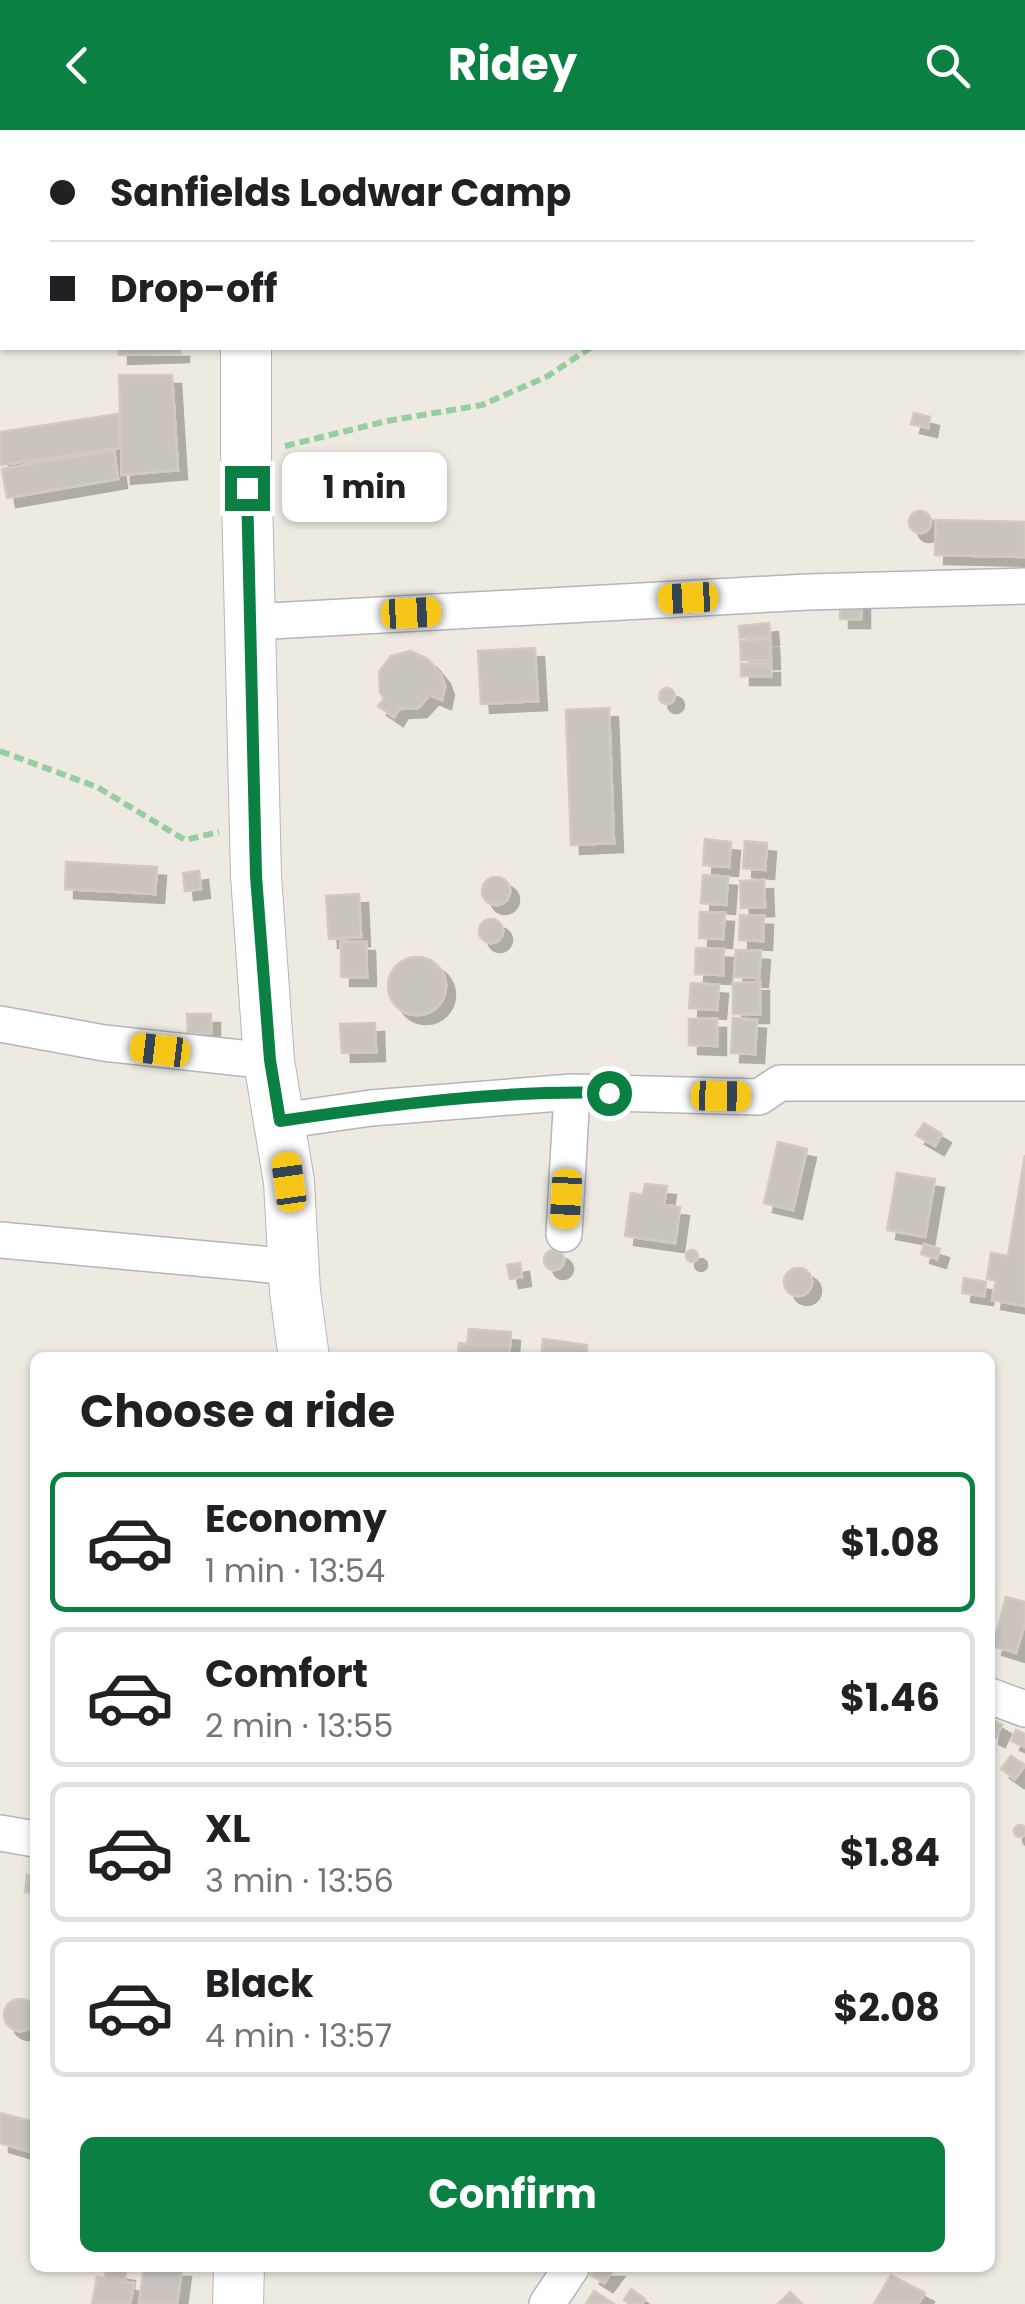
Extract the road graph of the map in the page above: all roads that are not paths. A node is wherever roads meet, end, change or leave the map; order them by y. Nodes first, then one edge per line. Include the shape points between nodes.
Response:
1 (246, 350) edge
2 (1025, 586) edge
3 (252, 622) junction
4 (0, 1024) edge
5 (270, 1060) junction
6 (1025, 1083) edge
7 (572, 1092) junction
8 (280, 1121) junction
9 (564, 1234) dead end
10 (0, 1240) edge
11 (294, 1267) junction
12 (303, 1352) edge
13 (995, 1698) edge
14 (1025, 1709) edge
15 (239, 2272) edge
16 (568, 2272) edge
17 (238, 2304) edge
18 (548, 2304) edge

1 - 3 street
2 - 3 street
3 - 5 street via 254,822
4 - 5 street via 104,1044
5 - 8 street
6 - 7 street via 780,1083 759,1096
7 - 8 street
7 - 9 street
8 - 11 street
10 - 11 street
11 - 12 street
13 - 14 street
15 - 17 street
16 - 18 street

